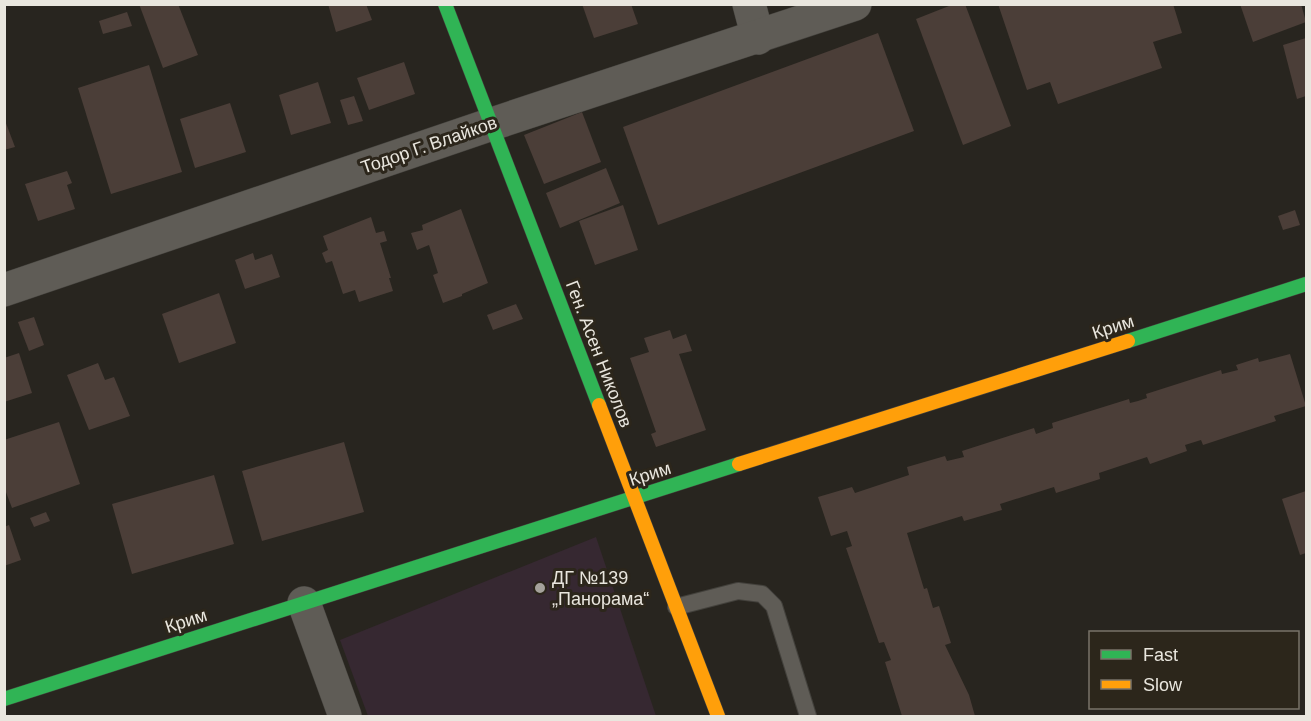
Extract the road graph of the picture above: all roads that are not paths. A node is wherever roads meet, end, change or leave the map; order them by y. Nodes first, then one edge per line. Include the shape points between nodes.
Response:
1 (445, 4) edge
2 (749, 4) edge
3 (855, 4) edge
4 (758, 38) junction
5 (492, 124) junction
6 (1306, 285) edge
7 (4, 290) edge
8 (635, 498) junction
9 (304, 603) junction
10 (676, 607) junction
11 (4, 699) edge
12 (345, 717) edge
13 (718, 717) edge
14 (808, 717) edge

1 - 5 street, Ген. Асен Николов
2 - 4 street
3 - 4 street, Тодор Г. Влайков
4 - 5 street, Тодор Г. Влайков
5 - 7 street, Тодор Г. Влайков
5 - 8 street, Ген. Асен Николов
6 - 8 street, Крим
8 - 9 street, Крим
8 - 10 street, Ген. Асен Николов
9 - 11 street, Крим
9 - 12 street
10 - 13 street, Ген. Асен Николов
10 - 14 lane via 738,591 762,594 774,606

